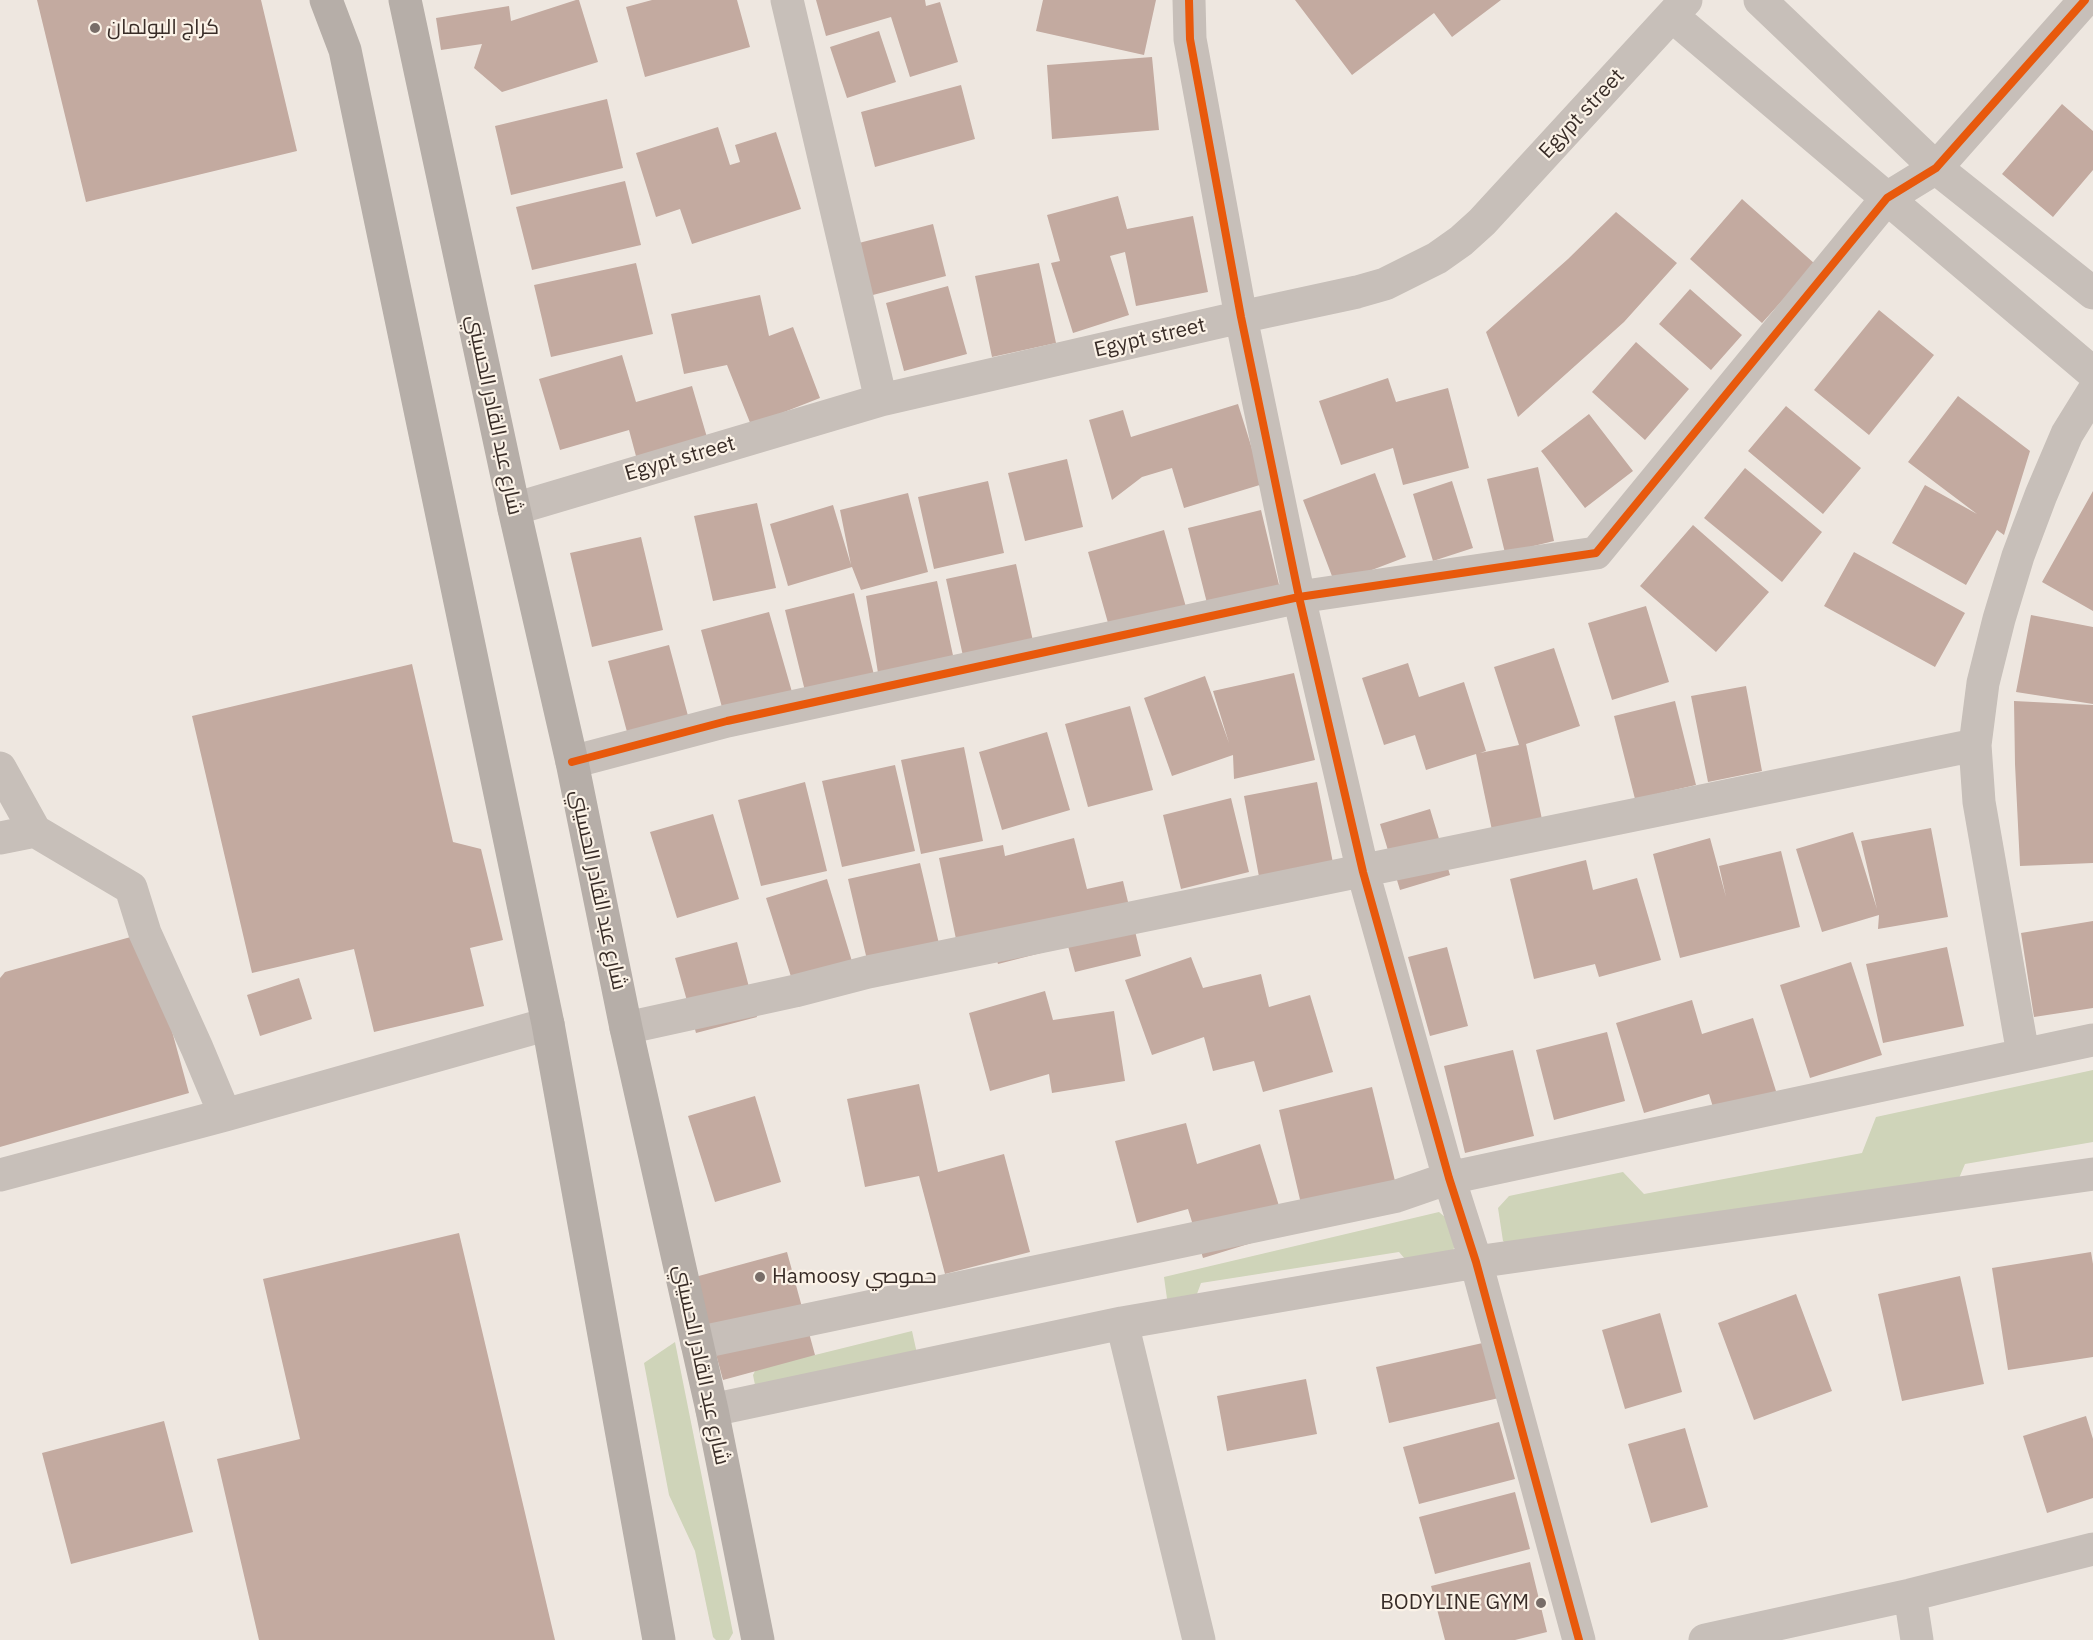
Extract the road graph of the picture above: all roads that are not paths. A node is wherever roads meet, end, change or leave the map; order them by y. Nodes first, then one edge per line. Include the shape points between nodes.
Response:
1 (326, 0) edge
2 (338, 0) edge
3 (405, 0) edge
4 (787, 0) edge
5 (1189, 0) edge
6 (1760, 0) edge
7 (2085, 0) edge
8 (1679, 8) edge
9 (345, 50) junction
10 (1936, 168) junction
11 (1887, 198) junction
12 (2093, 293) edge
13 (1240, 317) junction
14 (2093, 373) edge
15 (2093, 392) edge
16 (881, 400) junction
17 (514, 509) junction
18 (1299, 597) junction
19 (1975, 745) junction
20 (572, 762) junction
21 (0, 768) edge
22 (35, 831) junction
23 (0, 838) edge
24 (1364, 872) junction
25 (548, 1024) junction
26 (626, 1028) junction
27 (2093, 1040) edge
28 (2023, 1054) junction
29 (225, 1115) junction
30 (2093, 1174) edge
31 (0, 1175) edge
32 (1449, 1178) junction
33 (1476, 1262) junction
34 (1122, 1323) junction
35 (697, 1343) junction
36 (712, 1410) junction
37 (2093, 1549) edge
38 (1910, 1595) junction
39 (659, 1640) edge
40 (758, 1640) edge
41 (1199, 1640) edge
42 (1579, 1640) edge
43 (1705, 1640) edge
44 (1917, 1640) edge

1 - 9 main road
2 - 9 main road
3 - 17 main road, شارع عبد القادر الحسيني
4 - 16 street
5 - 13 street via 1190,39
6 - 10 street
7 - 10 street
8 - 11 street
8 - 13 street, Egypt street via 1482,222 1437,258 1385,284
9 - 25 main road
10 - 11 street
10 - 12 street
11 - 14 street
11 - 18 street via 1596,553
13 - 16 street, Egypt street
13 - 18 street
15 - 19 street via 2067,434 2018,556 1983,683
16 - 17 street, Egypt street
17 - 20 main road, شارع عبد القادر الحسيني
18 - 20 street via 727,721
18 - 24 street
19 - 24 street
19 - 28 street via 1979,802
20 - 26 main road, شارع عبد القادر الحسيني
21 - 22 street
22 - 23 street
22 - 29 street via 131,888 145,933
24 - 26 street via 868,972
24 - 32 street
25 - 29 street
25 - 39 main road
26 - 35 main road, شارع عبد القادر الحسيني
27 - 28 street
28 - 32 street
29 - 31 street
30 - 33 street
32 - 33 street
32 - 35 street via 1397,1196
33 - 34 street
33 - 42 street
34 - 36 street
34 - 41 street
35 - 36 main road, شارع عبد القادر الحسيني
36 - 40 main road, شارع عبد القادر الحسيني
37 - 38 street
38 - 43 street
38 - 44 street

